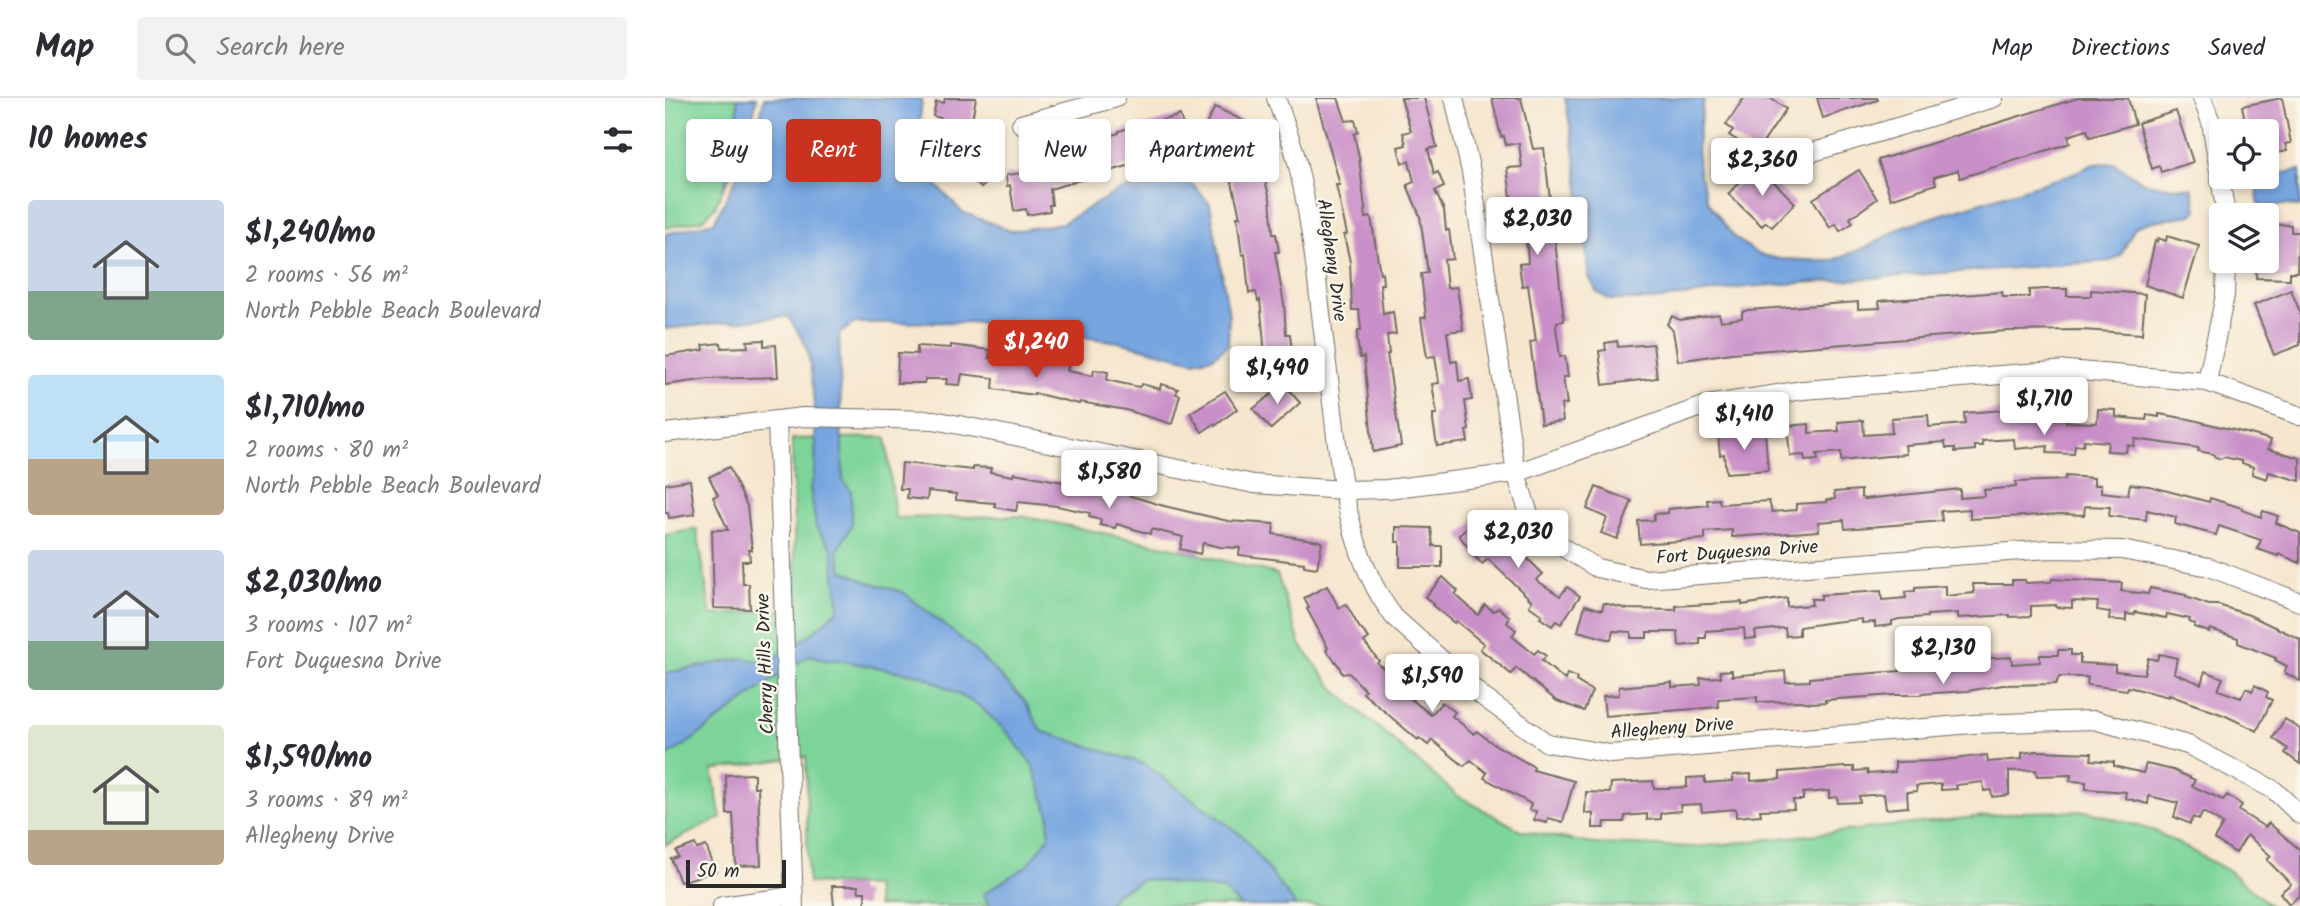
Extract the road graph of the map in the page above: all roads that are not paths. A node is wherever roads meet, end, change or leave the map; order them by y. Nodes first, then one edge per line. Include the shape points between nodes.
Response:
1 (1276, 98) edge
2 (1454, 98) edge
3 (1994, 98) edge
4 (2202, 98) edge
5 (1110, 99) edge
6 (1039, 119) edge
7 (1807, 154) dead end
8 (2224, 203) edge
9 (2225, 273) edge
10 (2207, 382) junction
11 (2300, 416) edge
12 (777, 420) junction
13 (665, 433) edge
14 (1516, 472) junction
15 (1344, 490) junction
16 (2300, 602) edge
17 (2300, 815) edge
18 (794, 901) edge
19 (722, 906) edge

1 - 15 street, Allegheny Drive via 1296,158 1307,220
2 - 14 street, Fort Duquesna Drive via 1471,172
3 - 7 street
4 - 8 street via 2211,122
5 - 6 street
9 - 10 street via 2225,295
10 - 11 street
10 - 14 street via 2067,370 1803,390 1707,405
12 - 13 street
12 - 15 street via 934,420 1254,484
12 - 18 street, Cherry Hills Drive
14 - 15 street
14 - 16 street, Fort Duquesna Drive via 1529,514 1557,544 1597,568 1646,579 2049,549 2122,550 2209,567
15 - 17 street, Allegheny Drive via 1366,569 1394,617 1483,697 1547,743 1611,754 1973,724 2094,720 2188,745 2274,790
18 - 19 street

